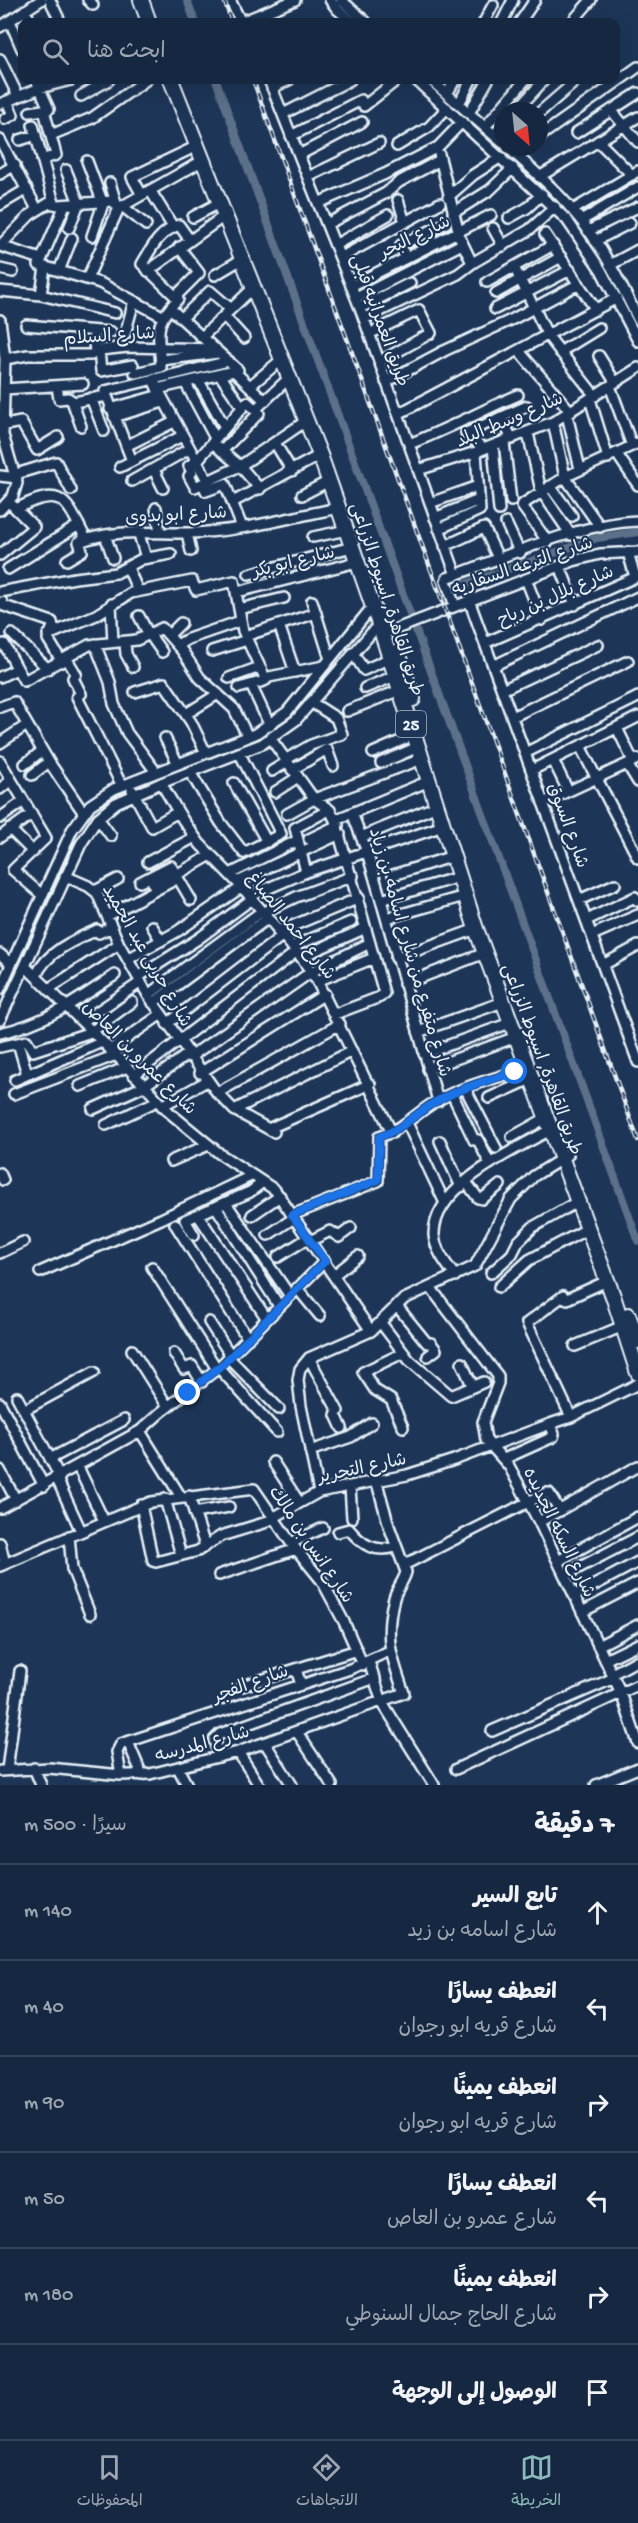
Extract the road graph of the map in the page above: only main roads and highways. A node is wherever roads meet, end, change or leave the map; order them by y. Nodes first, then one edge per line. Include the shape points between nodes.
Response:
1 (141, 0) edge
2 (151, 0) edge
3 (148, 18) edge
4 (158, 18) edge
5 (173, 84) edge
6 (181, 84) edge
7 (258, 294) junction
8 (391, 627) junction
9 (442, 817) junction
10 (565, 1156) junction
11 (638, 1341) edge
12 (638, 1373) edge

1 - 3 highway
2 - 4 highway
5 - 7 highway, طريق القاهرة, اسيوط الزراعى / 25
6 - 7 highway, طريق القاهرة, اسيوط الزراعى / 25
7 - 8 highway, طريق القاهرة, اسيوط الزراعى / 25 via 333,468
7 - 8 highway, طريق القاهرة, اسيوط الزراعى / 25 via 373,606
8 - 9 highway, طريق القاهرة, اسيوط الزراعى / 25
8 - 9 highway, طريق القاهرة, اسيوط الزراعى / 25 via 390,658
9 - 10 highway, طريق القاهرة, اسيوط الزراعى / 25
9 - 10 highway, طريق القاهرة, اسيوط الزراعى / 25 via 510,1023 548,1124
10 - 11 highway, طريق القاهرة, اسيوط الزراعى / 25
10 - 12 highway, طريق القاهرة, اسيوط الزراعى / 25 via 577,1202

